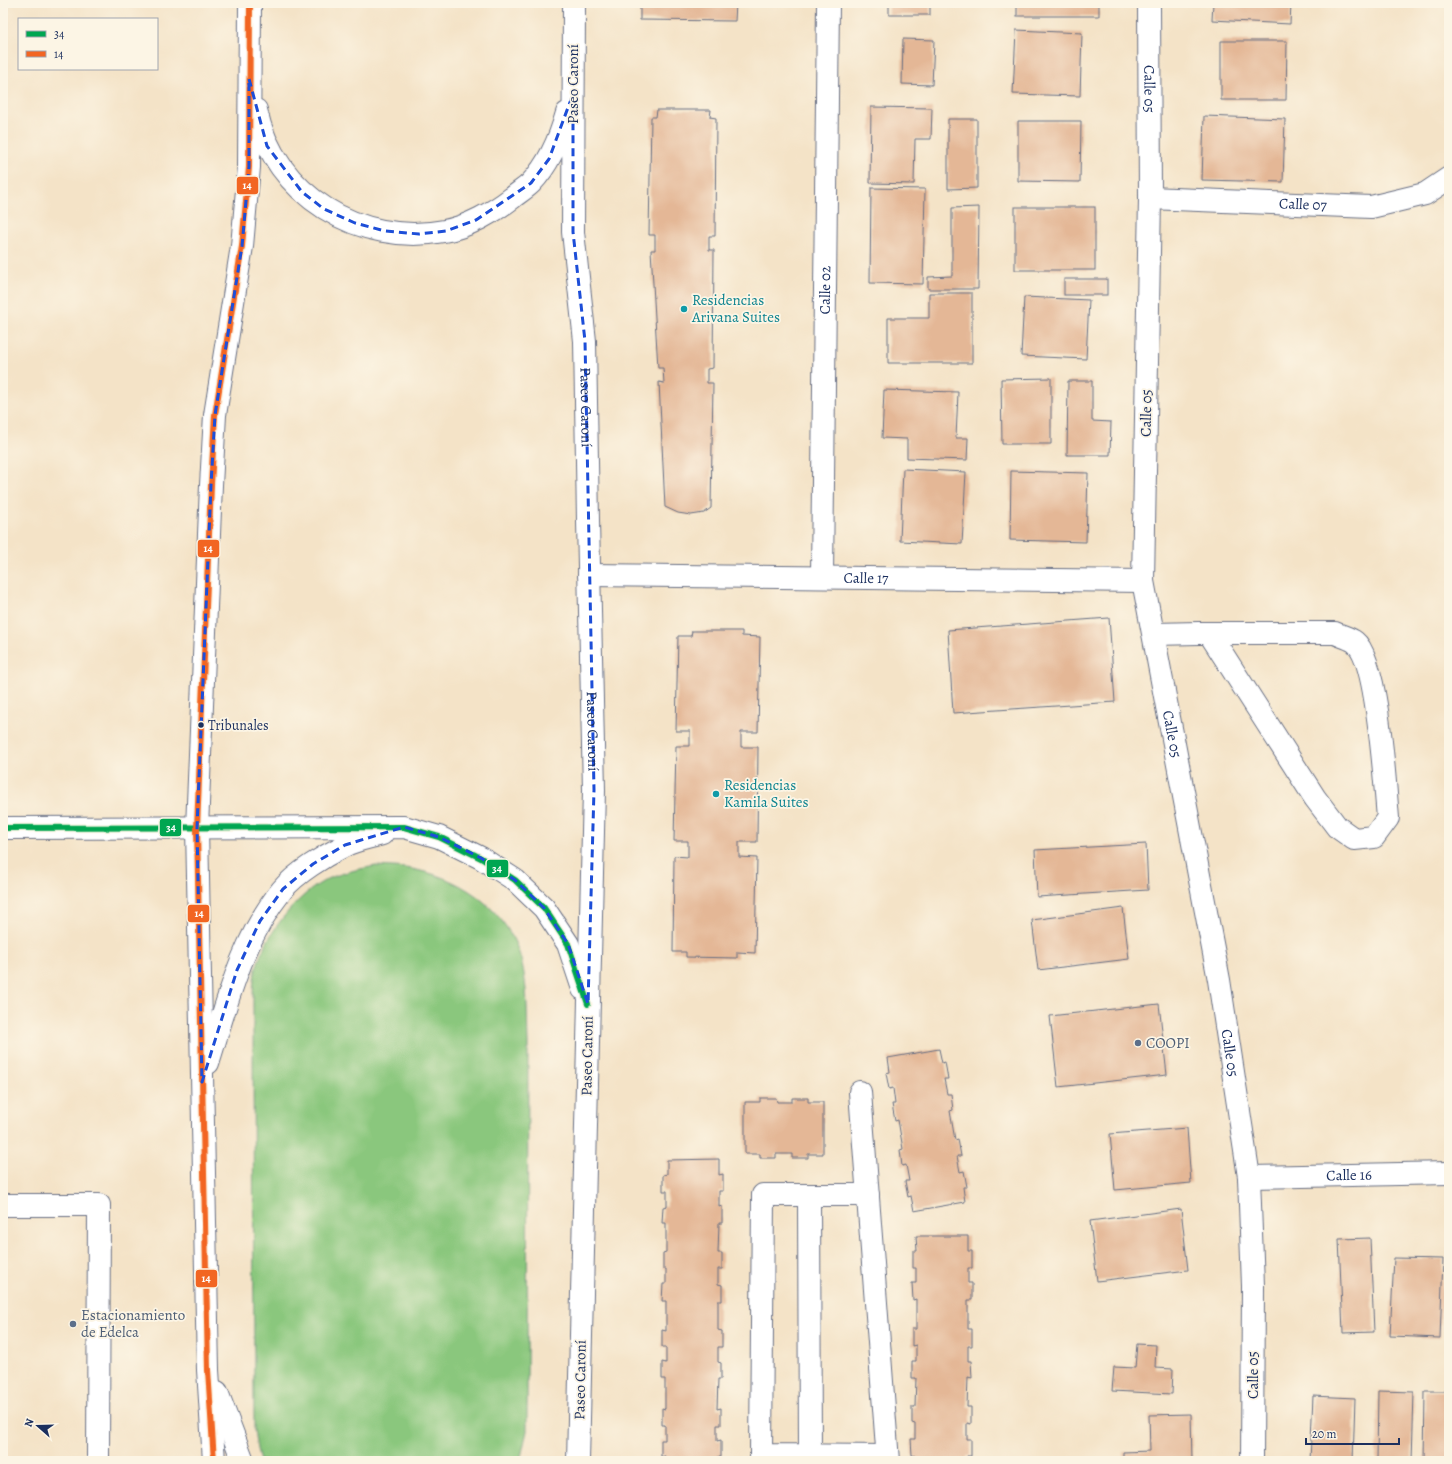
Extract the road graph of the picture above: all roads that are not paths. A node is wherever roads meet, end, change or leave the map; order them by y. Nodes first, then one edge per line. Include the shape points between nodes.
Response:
1 (250, 3) edge
2 (574, 3) edge
3 (828, 3) edge
4 (1149, 3) edge
5 (249, 79) junction
6 (573, 94) junction
7 (1449, 178) edge
8 (1150, 198) junction
9 (588, 575) junction
10 (822, 577) junction
11 (1143, 580) junction
12 (1209, 633) junction
13 (1154, 634) junction
14 (404, 827) junction
15 (3, 828) edge
16 (197, 828) junction
17 (588, 1004) junction
18 (202, 1082) junction
19 (860, 1092) dead end
20 (1449, 1173) edge
21 (1249, 1177) junction
22 (809, 1195) junction
23 (868, 1195) junction
24 (3, 1205) edge
25 (208, 1370) junction
26 (579, 1426) junction
27 (810, 1456) junction
28 (888, 1458) edge
29 (98, 1461) edge
30 (214, 1461) edge
31 (243, 1461) edge
32 (568, 1461) edge
33 (578, 1461) edge
34 (1252, 1461) edge

1 - 5 street
2 - 6 street, Paseo Caroní
3 - 10 street, Calle 02
4 - 8 street, Calle 05
5 - 6 street via 267,146 284,172 302,192 324,209 355,223 385,231 419,234 446,231 476,220 503,205 531,183 549,159 562,131
5 - 16 street via 249,167 242,246 215,415
6 - 9 street, Paseo Caroní via 573,232 585,341
7 - 8 street, Calle 07 via 1425,194 1371,206
8 - 11 street, Calle 05
9 - 10 street, Calle 17
9 - 17 street, Paseo Caroní via 594,790
10 - 11 street, Calle 17
11 - 13 street, Calle 05
12 - 12 street via 1315,798 1337,827 1354,839 1374,837 1388,818 1384,761 1374,689 1365,658 1356,642 1335,633
12 - 13 street
13 - 21 street, Calle 05 via 1219,980
14 - 16 street
14 - 17 street via 439,837 481,858 515,880 544,908 568,944
14 - 18 street via 345,846 313,864 283,889 260,921 237,970
15 - 16 street
16 - 18 street
17 - 26 street, Paseo Caroní
18 - 25 street
19 - 23 street
20 - 21 street, Calle 16
21 - 34 street, Calle 05 via 1253,1286
22 - 23 street
22 - 27 street
22 - 27 street via 763,1195 761,1455
23 - 28 street
24 - 29 street via 99,1205
25 - 30 street
25 - 31 street
26 - 32 street
26 - 33 street, Paseo Caroní
27 - 28 street

